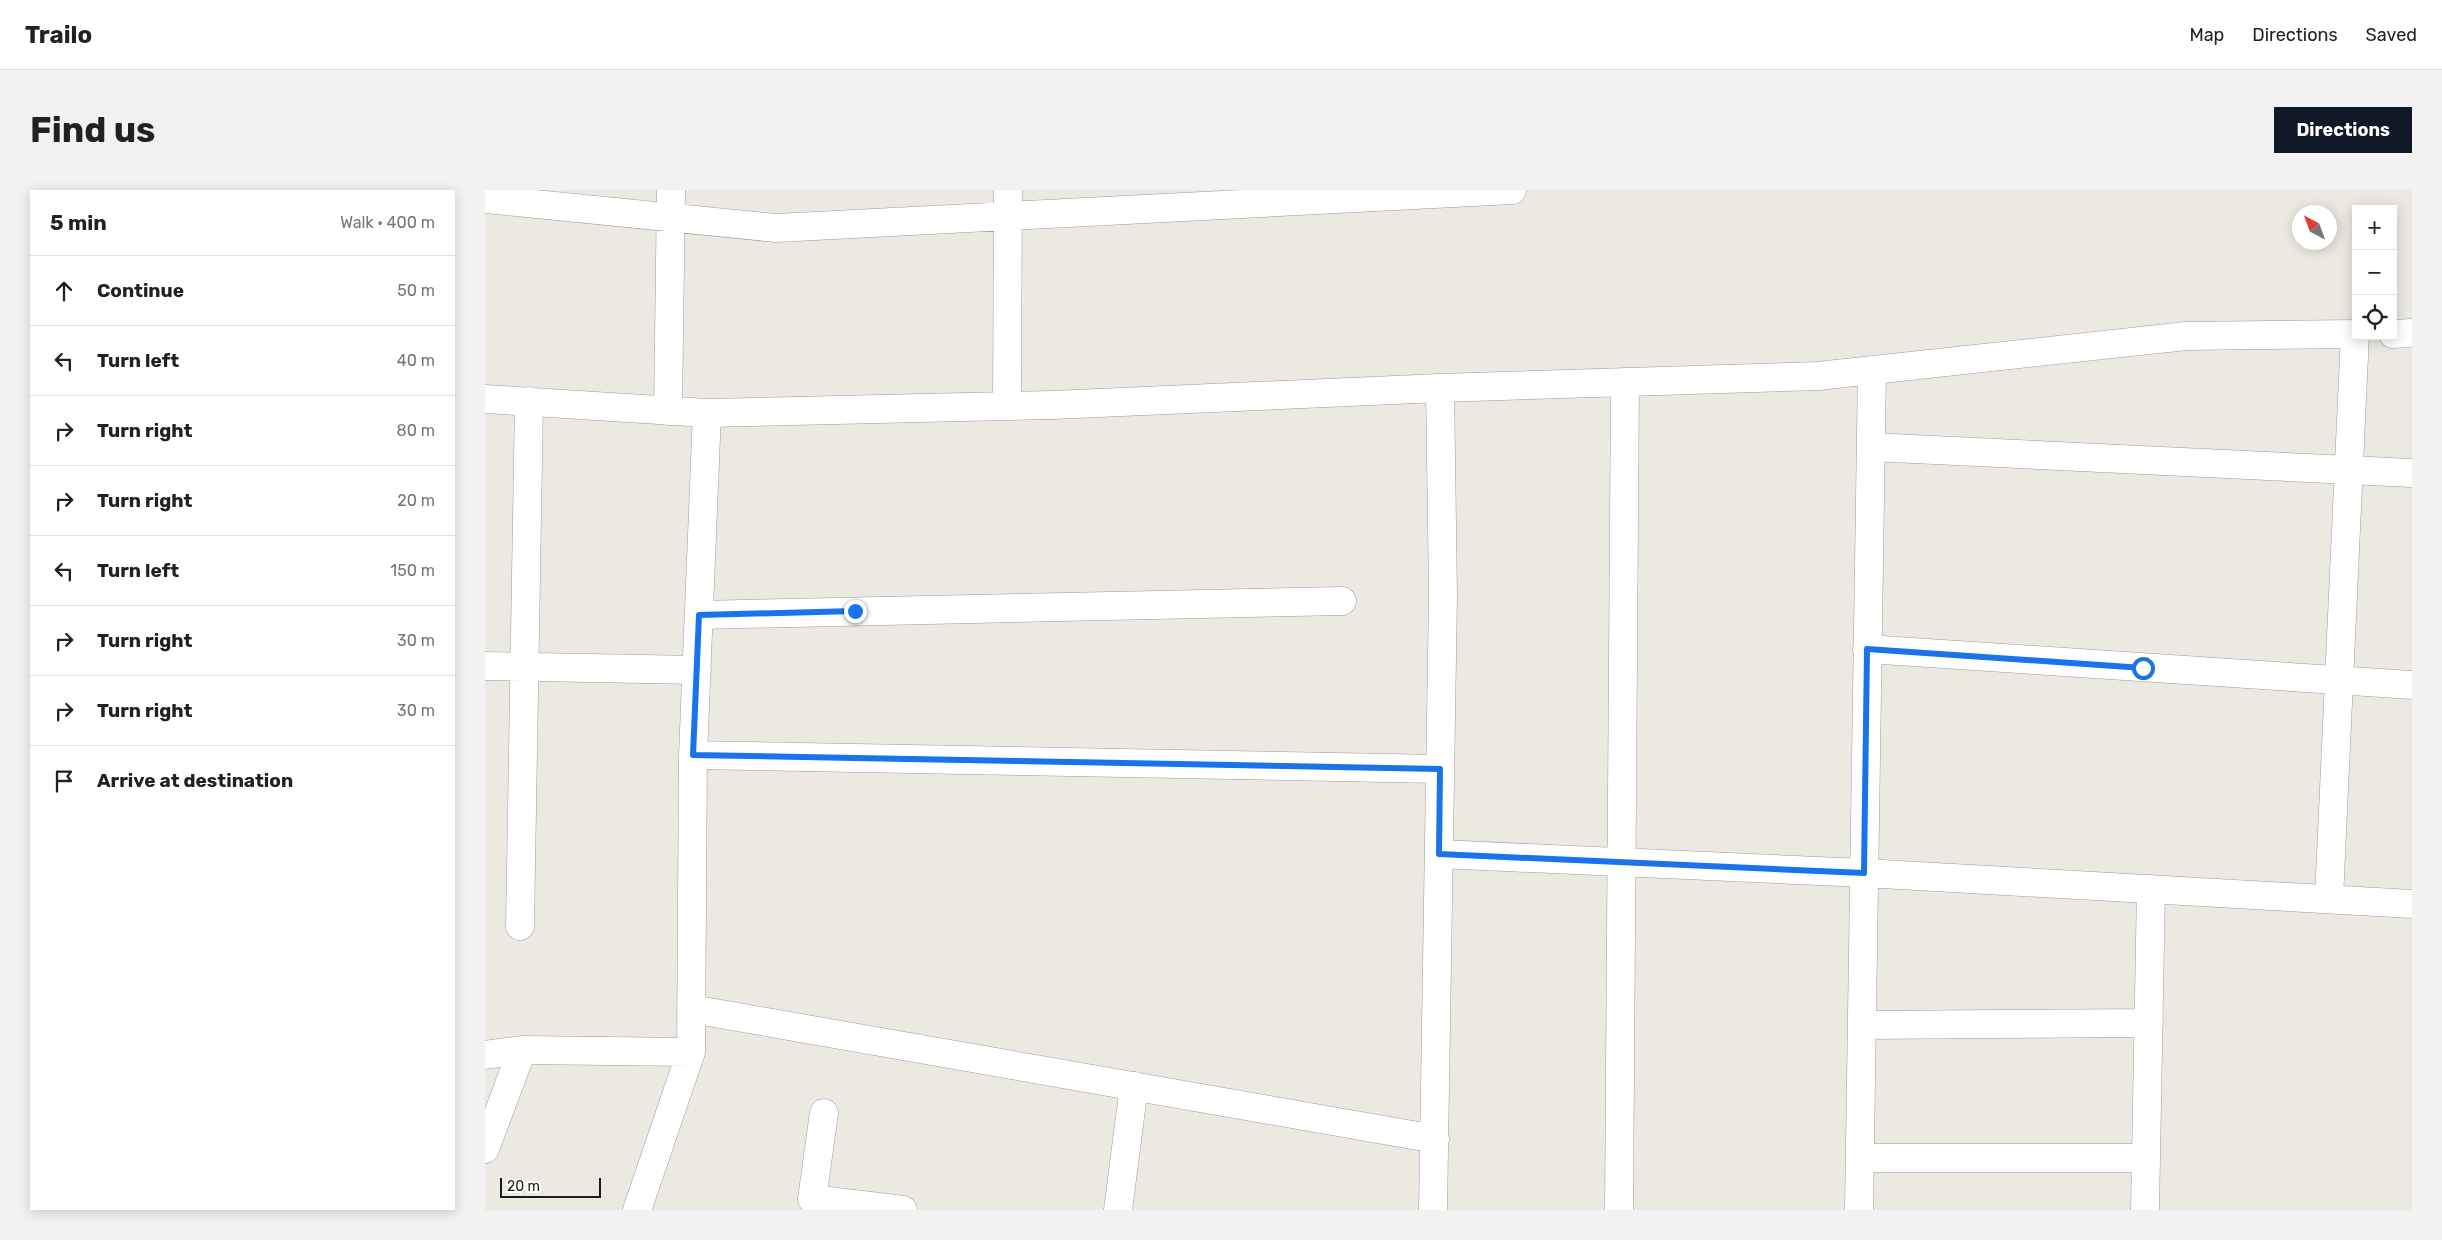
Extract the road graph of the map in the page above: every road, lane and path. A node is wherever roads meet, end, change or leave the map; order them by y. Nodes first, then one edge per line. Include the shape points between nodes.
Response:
1 (671, 190) edge
2 (1512, 190) edge
3 (485, 199) edge
4 (1008, 203) edge
5 (670, 218) junction
6 (2412, 333) edge
7 (2352, 334) edge
8 (2397, 334) edge
9 (2355, 340) edge
10 (1872, 370) junction
11 (1625, 382) junction
12 (1439, 388) junction
13 (485, 399) edge
14 (529, 402) junction
15 (1007, 406) junction
16 (668, 411) junction
17 (707, 413) junction
18 (1871, 447) junction
19 (2349, 470) junction
20 (2412, 473) edge
21 (1342, 601) dead end
22 (699, 615) junction
23 (1867, 649) junction
24 (485, 666) edge
25 (524, 666) junction
26 (697, 670) junction
27 (2339, 681) junction
28 (2412, 685) edge
29 (693, 755) junction
30 (1440, 769) junction
31 (1439, 854) junction
32 (1621, 864) junction
33 (1864, 873) junction
34 (2151, 889) junction
35 (2329, 898) junction
36 (2412, 904) edge
37 (520, 926) dead end
38 (692, 1009) junction
39 (2149, 1023) junction
40 (1862, 1025) junction
41 (522, 1050) junction
42 (691, 1052) junction
43 (485, 1055) edge
44 (1134, 1086) junction
45 (824, 1113) dead end
46 (1435, 1139) junction
47 (485, 1149) edge
48 (1860, 1158) junction
49 (2146, 1158) junction
50 (637, 1210) edge
51 (903, 1210) edge
52 (1118, 1210) edge
53 (1433, 1210) edge
54 (1619, 1210) edge
55 (1859, 1210) edge
56 (2145, 1210) edge

1 - 5 street
2 - 4 street
3 - 5 street
4 - 5 street via 776,228
4 - 15 street
5 - 16 street
6 - 8 street
7 - 10 street via 2186,336
9 - 19 street
10 - 11 street via 1818,376
10 - 18 street
11 - 12 street
11 - 32 street
12 - 15 street
12 - 30 street via 1443,595
13 - 14 street
14 - 16 street
14 - 25 street
15 - 17 street
16 - 17 street
17 - 22 street
18 - 19 street
18 - 23 street
19 - 20 street
19 - 27 street
21 - 22 street
22 - 26 street
23 - 27 street
23 - 33 street
24 - 25 street
25 - 26 street
25 - 37 street
26 - 29 street
27 - 28 street
27 - 35 street
29 - 30 street
29 - 38 street
30 - 31 street
31 - 32 street
31 - 46 street
32 - 33 street
32 - 54 street
33 - 34 street
33 - 40 street
34 - 35 street
34 - 39 street
35 - 36 street
38 - 42 street
38 - 44 street
39 - 40 street
39 - 49 street
40 - 48 street
41 - 42 street
41 - 43 street
41 - 47 street
42 - 50 street
44 - 46 street
44 - 52 street
45 - 51 street via 812,1199
46 - 53 street
48 - 49 street
48 - 55 street
49 - 56 street

